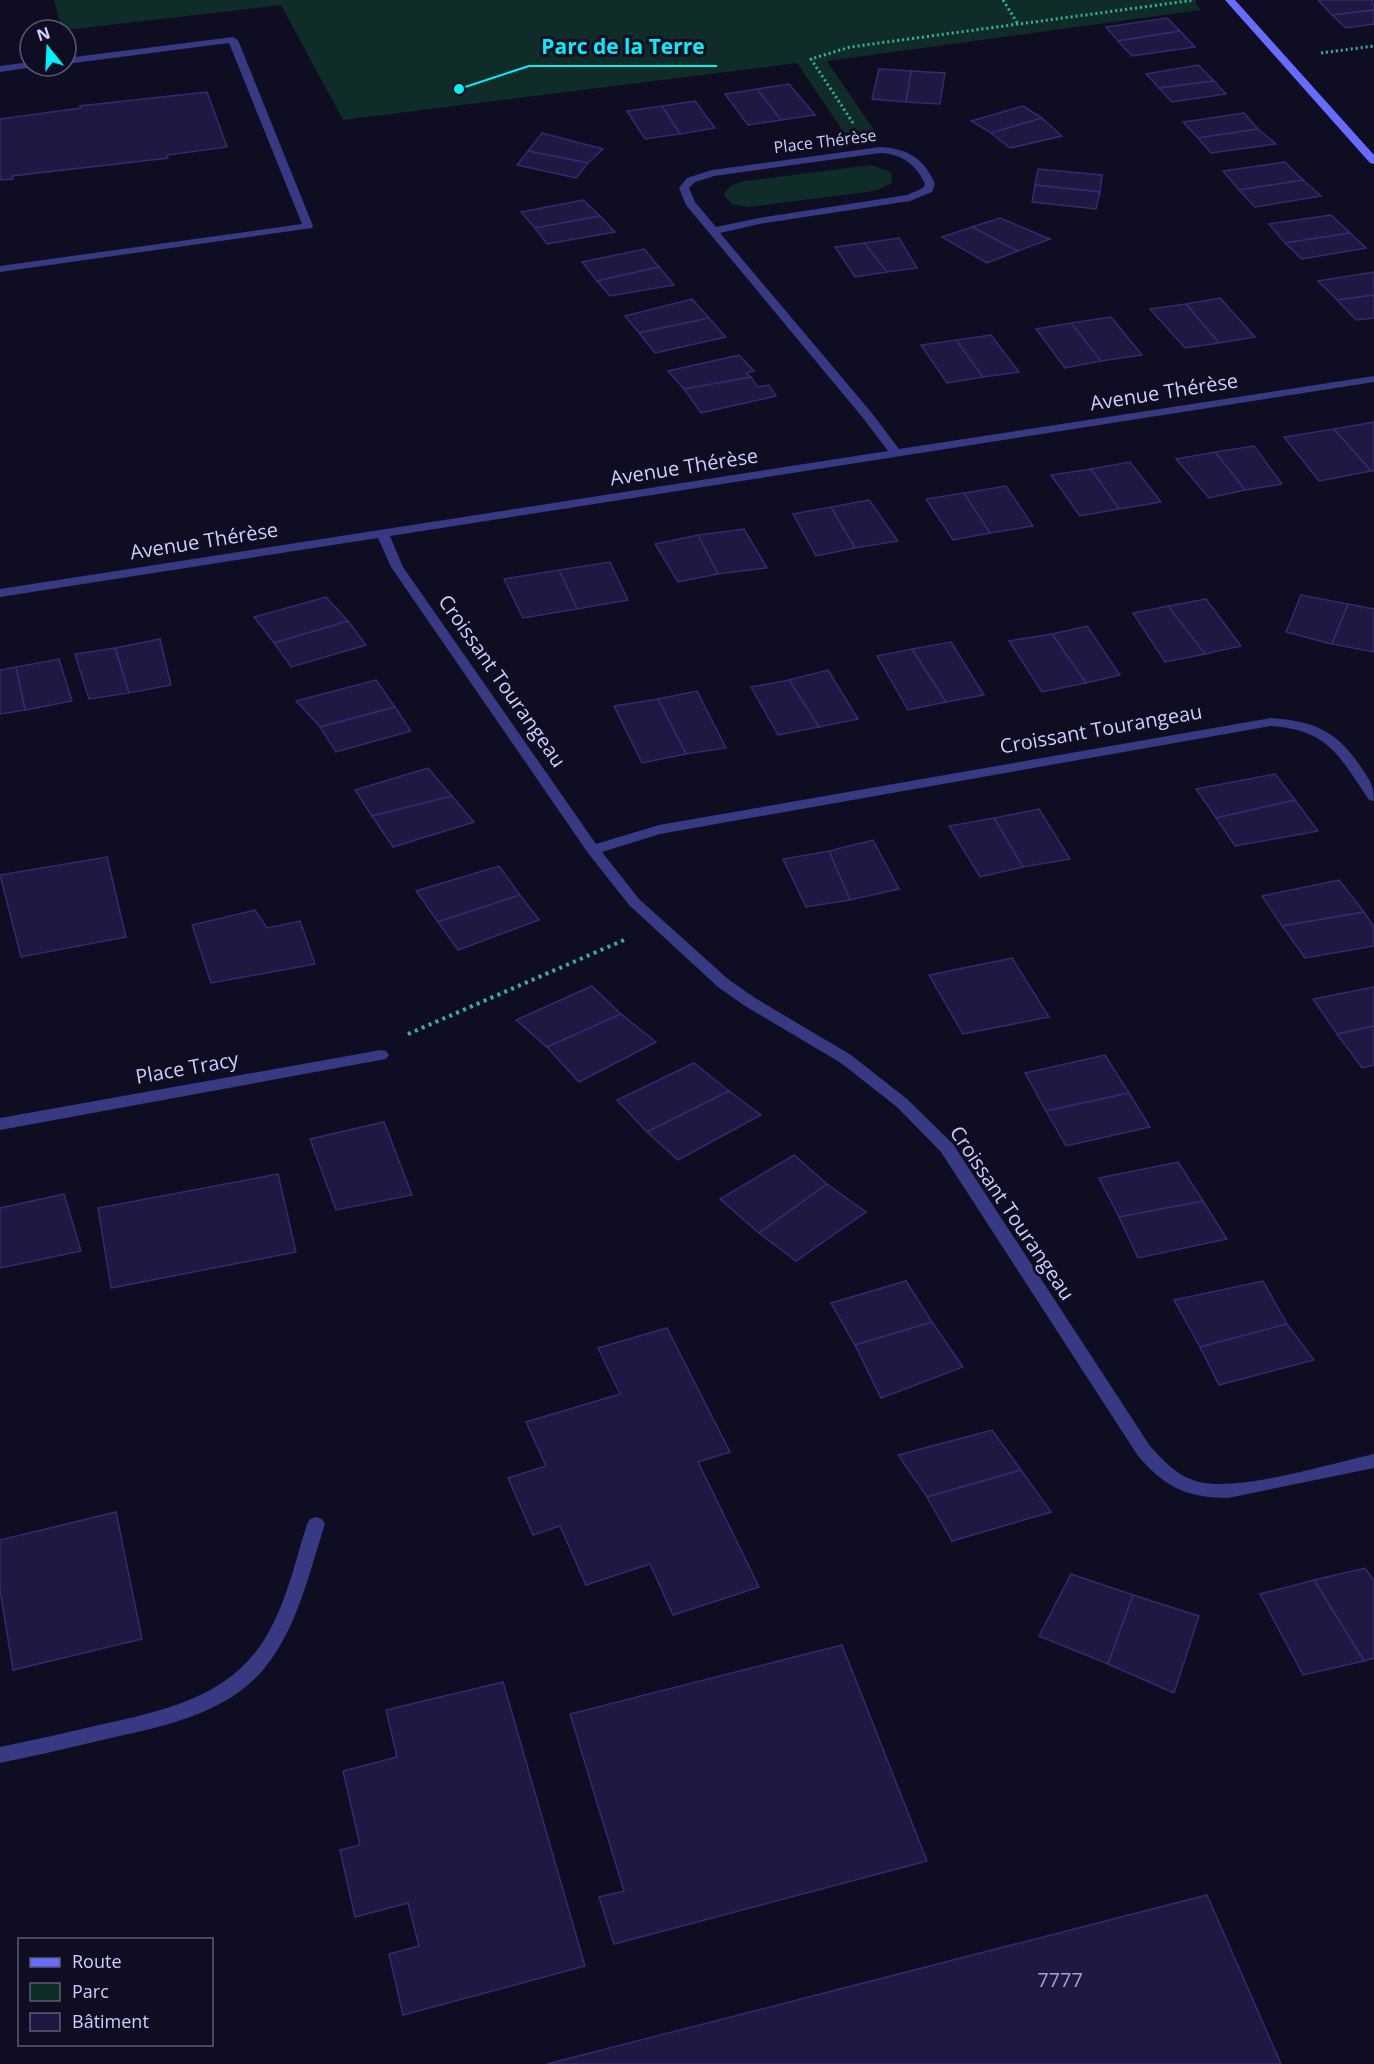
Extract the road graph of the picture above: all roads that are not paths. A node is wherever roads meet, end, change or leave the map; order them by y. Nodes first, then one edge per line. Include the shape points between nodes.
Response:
1 (1230, 0) edge
2 (78, 59) edge
3 (18, 67) edge
4 (0, 69) edge
5 (1374, 162) edge
6 (713, 231) junction
7 (0, 269) edge
8 (1374, 379) edge
9 (896, 454) junction
10 (382, 533) junction
11 (0, 593) edge
12 (1374, 797) edge
13 (593, 850) junction
14 (381, 1054) dead end
15 (0, 1124) edge
16 (1374, 1461) edge
17 (316, 1524) dead end
18 (0, 1755) edge

1 - 5 street
2 - 7 street via 233,40 308,226
3 - 4 street
6 - 6 street, Place Thérèse via 690,203 684,188 691,180 712,173 888,149 909,155 930,184 928,190 910,198
6 - 9 street, Place Thérèse
8 - 9 street, Avenue Thérèse
9 - 10 street, Avenue Thérèse
10 - 11 street, Avenue Thérèse
10 - 13 street, Croissant Tourangeau via 397,567
12 - 13 street, Croissant Tourangeau via 1325,734 1307,725 1271,722 659,830
13 - 16 street, Croissant Tourangeau via 642,910 707,969 750,1002 846,1059 902,1103 947,1148 1144,1451 1164,1474 1182,1486 1218,1493 1241,1492
14 - 15 street, Place Tracy
17 - 18 street via 282,1623 270,1646 236,1685 215,1698 164,1718

